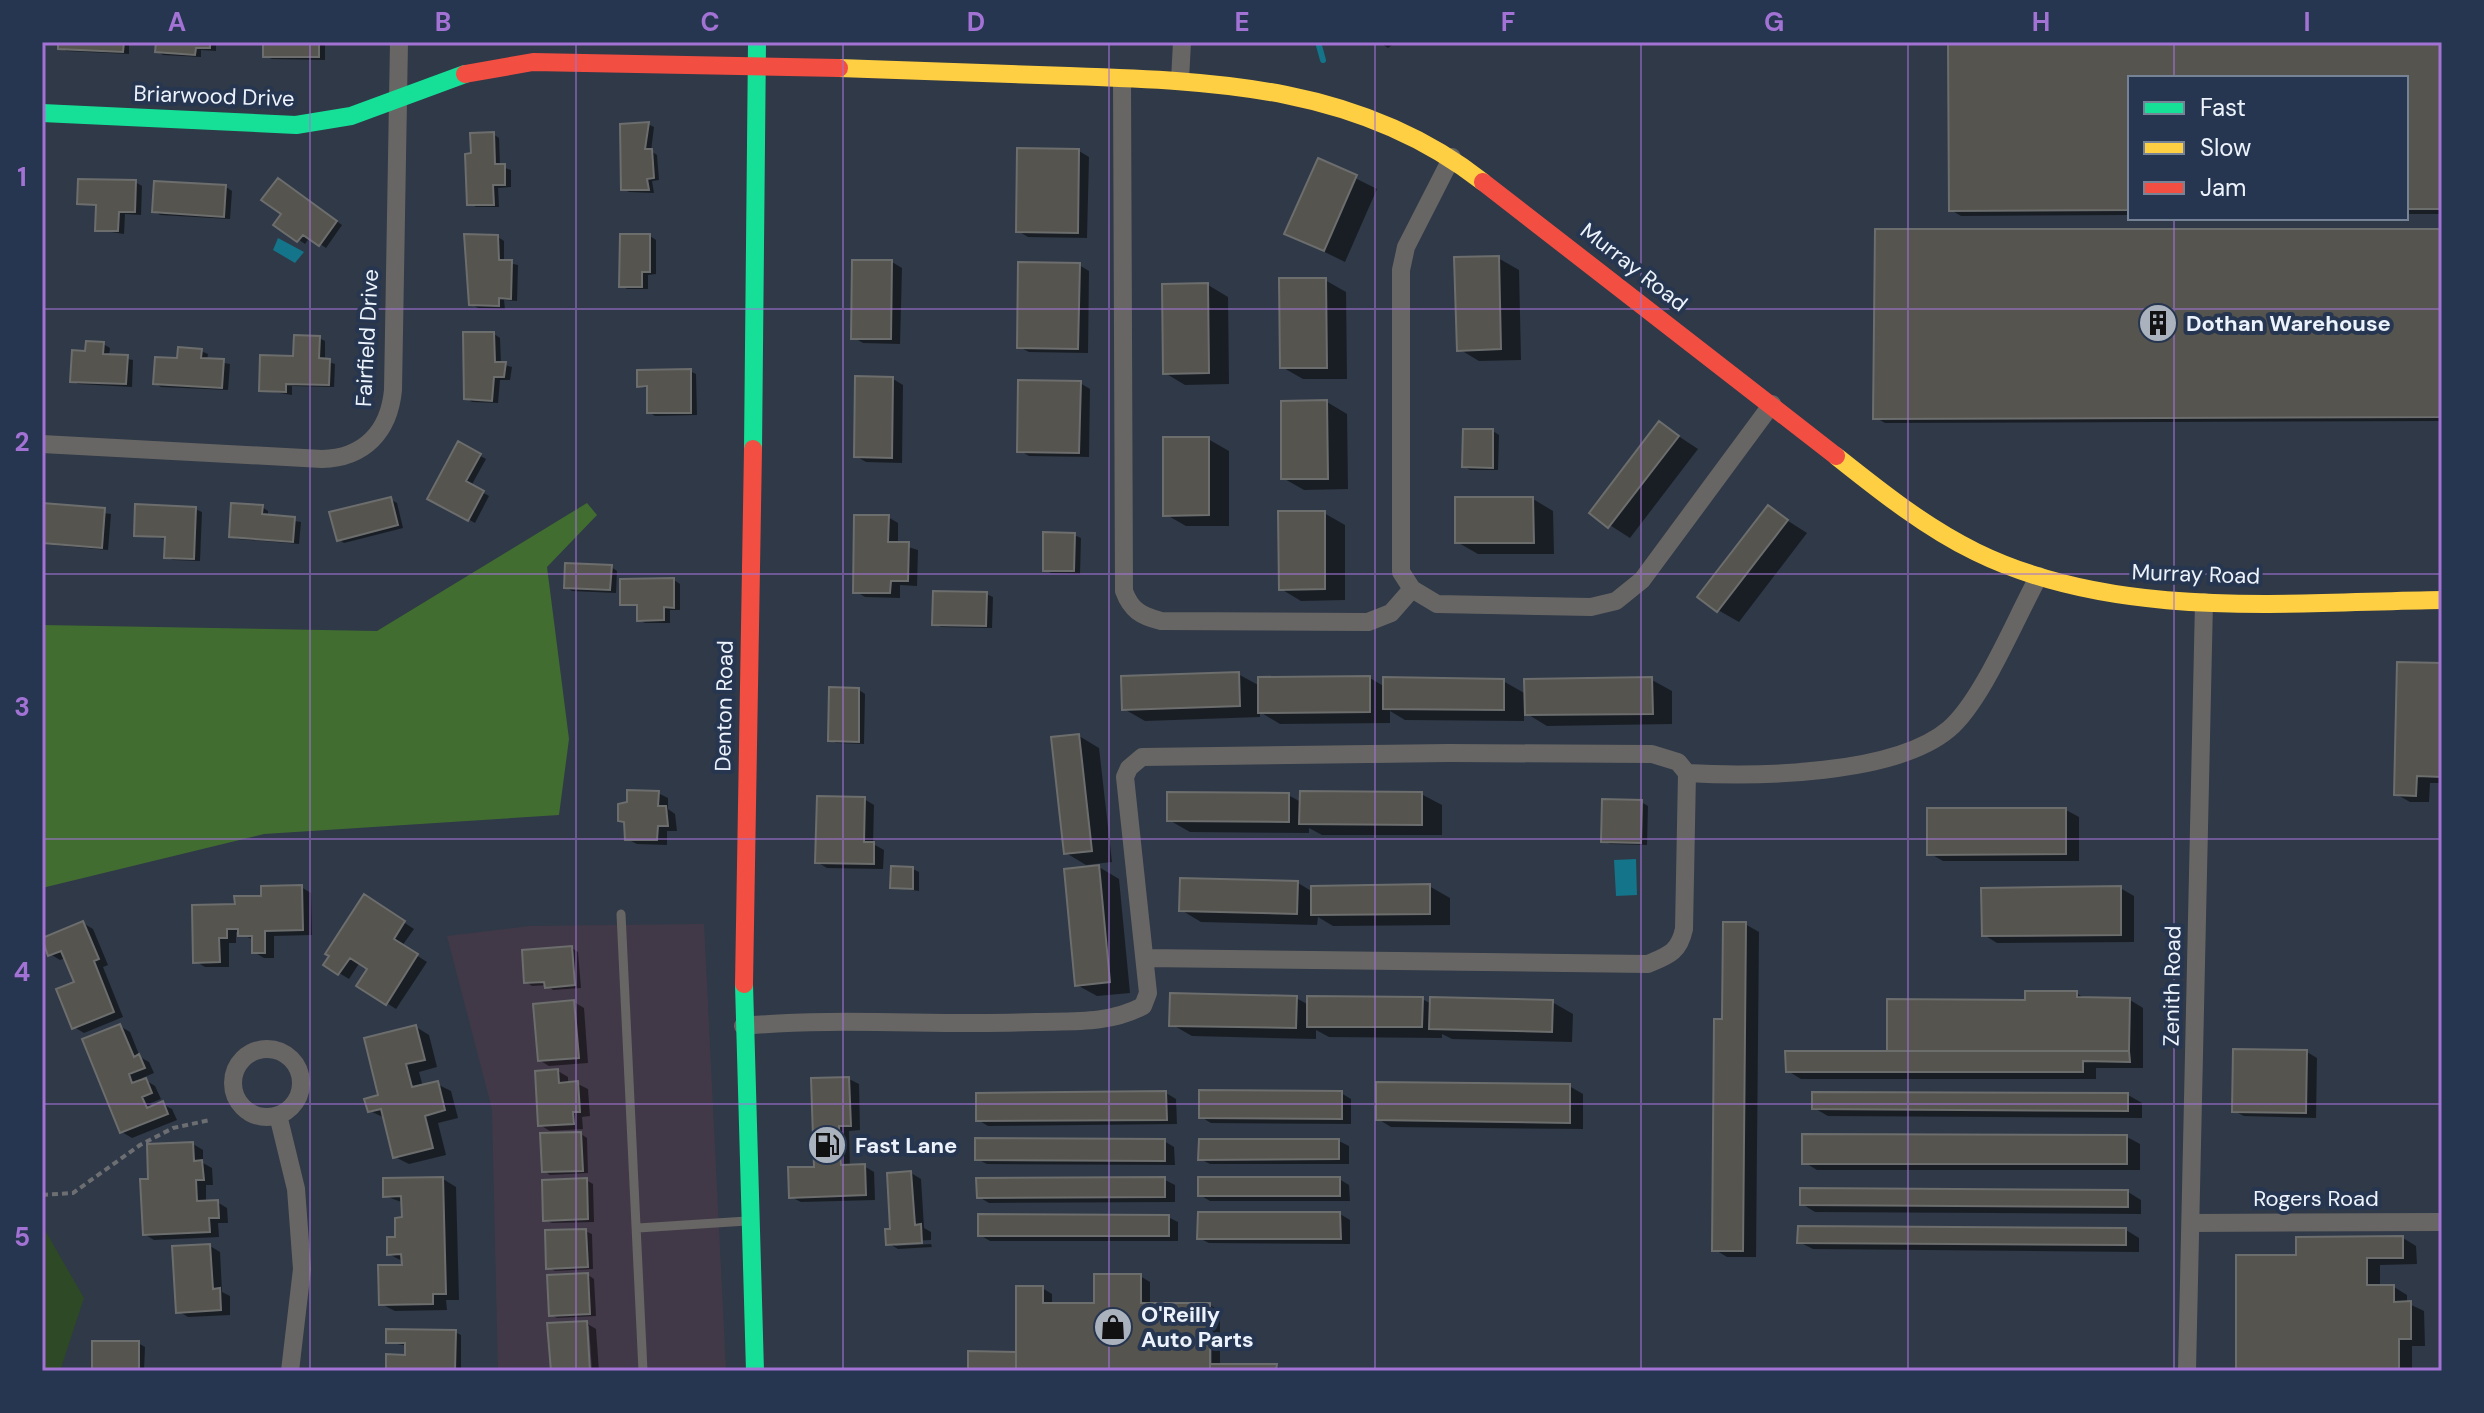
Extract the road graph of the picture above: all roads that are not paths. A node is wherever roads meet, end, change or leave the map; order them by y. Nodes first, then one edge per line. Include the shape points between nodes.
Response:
1 (399, 42) edge
2 (757, 42) edge
3 (1182, 42) edge
4 (757, 66) junction
5 (1122, 79) junction
6 (1180, 80) junction
7 (398, 100) junction
8 (42, 113) edge
9 (1452, 157) junction
10 (1772, 404) junction
11 (42, 444) edge
12 (2039, 576) junction
13 (1412, 589) junction
14 (2442, 600) edge
15 (2204, 602) junction
16 (1687, 773) junction
17 (621, 914) dead end
18 (1145, 958) junction
19 (743, 1026) junction
20 (278, 1115) dead end
21 (748, 1221) junction
22 (2442, 1222) edge
23 (2191, 1223) junction
24 (638, 1228) junction
25 (290, 1371) edge
26 (643, 1371) edge
27 (755, 1371) edge
28 (2187, 1371) edge

1 - 7 street, Fairfield Drive
2 - 4 street, Denton Road
3 - 6 street
4 - 5 street, Murray Road
4 - 7 street, Briarwood Drive via 501,65 444,79
4 - 19 street, Denton Road
5 - 6 street, Murray Road
5 - 13 street via 1124,591 1129,605 1161,621 1368,622 1391,613
6 - 9 street, Murray Road via 1315,99
7 - 8 street, Briarwood Drive via 351,116 296,125
7 - 11 street, Fairfield Drive via 393,390 389,416 375,438 351,455 322,459
9 - 10 street, Murray Road
9 - 13 street via 1406,247 1401,270 1401,572
10 - 12 street, Murray Road via 1916,516 1989,558
10 - 13 street via 1642,580 1616,601 1591,607 1437,604
12 - 15 street, Murray Road via 2105,593
12 - 16 street via 1983,682 1951,727 1921,748 1836,767 1738,776
14 - 15 street, Murray Road
15 - 23 street, Zenith Road
16 - 18 street via 1681,945 1672,955 1648,964
16 - 18 street via 1678,762 1652,754 1142,757 1125,777
17 - 24 lane
18 - 19 street via 1148,993 1143,1006 1111,1019
19 - 21 street, Denton Road
20 - 25 street via 296,1189 302,1269
21 - 24 lane
21 - 27 street, Denton Road
22 - 23 street, Rogers Road
23 - 28 street, Zenith Road
24 - 26 lane

